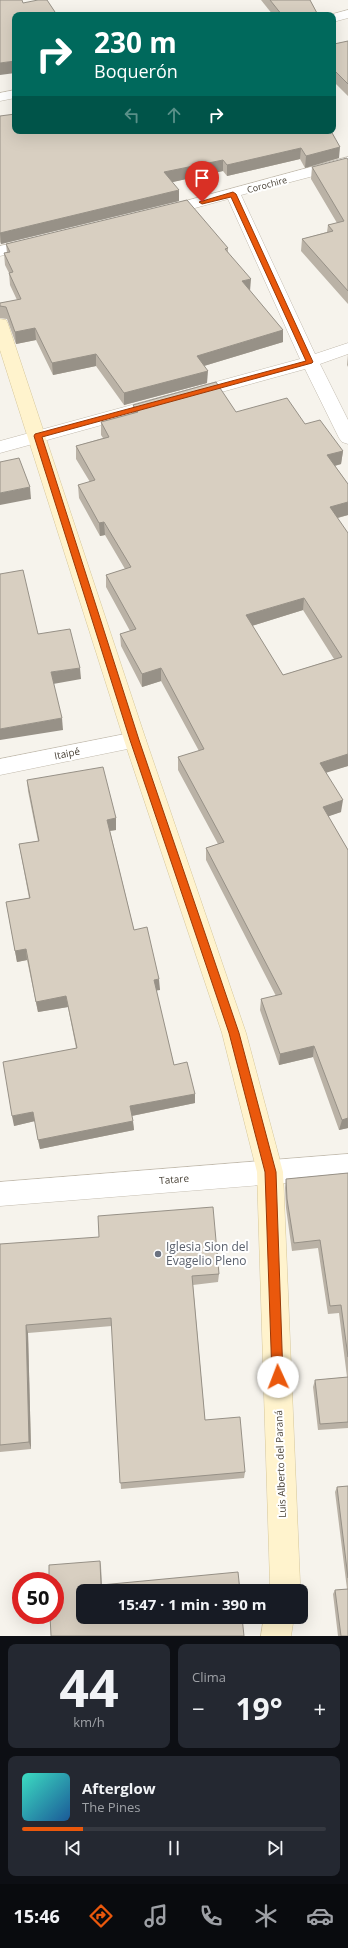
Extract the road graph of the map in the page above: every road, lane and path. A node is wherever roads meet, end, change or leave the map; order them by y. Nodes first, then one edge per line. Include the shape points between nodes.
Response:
1 (348, 14) edge
2 (336, 17) edge
3 (12, 95) edge
4 (0, 97) edge
5 (348, 162) edge
6 (233, 194) junction
7 (148, 215) edge
8 (47, 240) edge
9 (0, 252) edge
10 (0, 324) edge
11 (348, 348) edge
12 (310, 362) junction
13 (38, 436) junction
14 (348, 438) edge
15 (0, 446) edge
16 (135, 740) junction
17 (0, 767) edge
18 (348, 1166) edge
19 (270, 1172) junction
20 (0, 1194) edge
21 (285, 1584) edge
22 (278, 1624) edge
23 (276, 1636) edge

1 - 2 street
3 - 4 street
5 - 6 street, Corochire
6 - 7 street, Corochire
6 - 12 street
8 - 9 street
10 - 13 main road, Luis Alberto del Paraná
11 - 12 street
12 - 13 street
12 - 14 street
13 - 15 street
13 - 16 main road, Luis Alberto del Paraná
16 - 17 street, Itaipé
16 - 19 main road, Luis Alberto del Paraná via 234,1033
18 - 19 street, Tatare
19 - 20 street, Tatare
19 - 21 main road, Luis Alberto del Paraná
22 - 23 main road

